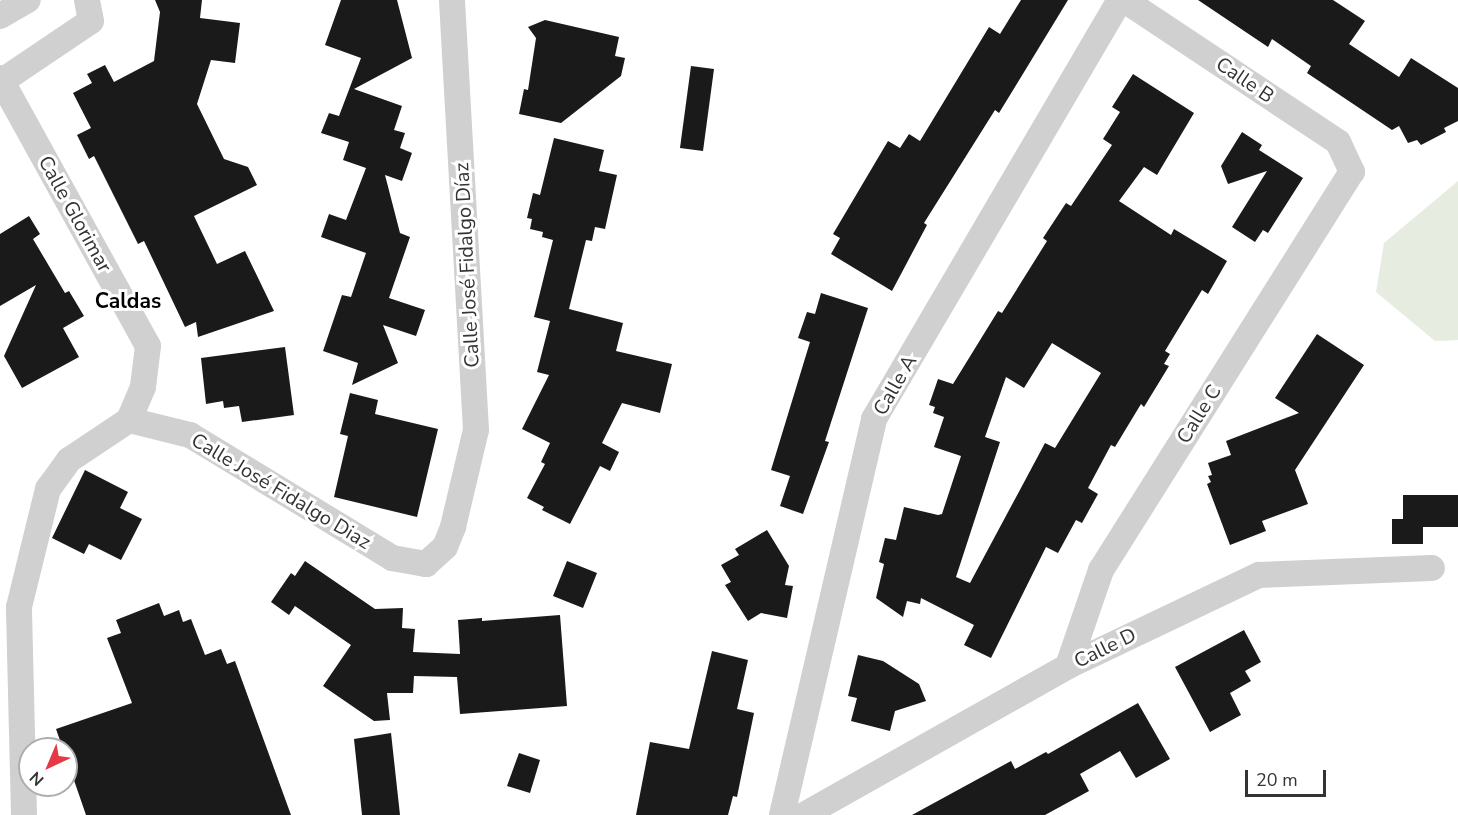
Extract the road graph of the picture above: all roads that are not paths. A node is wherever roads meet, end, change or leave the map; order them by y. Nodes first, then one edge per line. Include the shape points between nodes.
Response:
1 (28, 0) edge
2 (87, 0) edge
3 (452, 0) edge
4 (1122, 0) edge
5 (0, 16) edge
6 (1, 79) edge
7 (1352, 172) joint
8 (129, 420) junction
9 (453, 527) joint
10 (1432, 568) dead end
11 (9, 608) edge
12 (1068, 666) junction
13 (24, 815) edge
14 (782, 815) edge
15 (804, 815) edge

1 - 5 street
2 - 6 street via 91,21
3 - 9 street, Calle José Fidalgo Díaz via 476,430
4 - 7 street, Calle B via 1338,142
4 - 14 street, Calle A via 874,419
6 - 8 street, Calle Glorimar via 148,346 143,387
7 - 12 street, Calle C via 1101,570
8 - 9 street, Calle José Fidalgo Diaz via 190,435 392,558 426,564 445,546
8 - 11 street via 69,460 48,489
10 - 12 street, Calle D via 1259,574
11 - 13 street
12 - 15 street, Calle D

